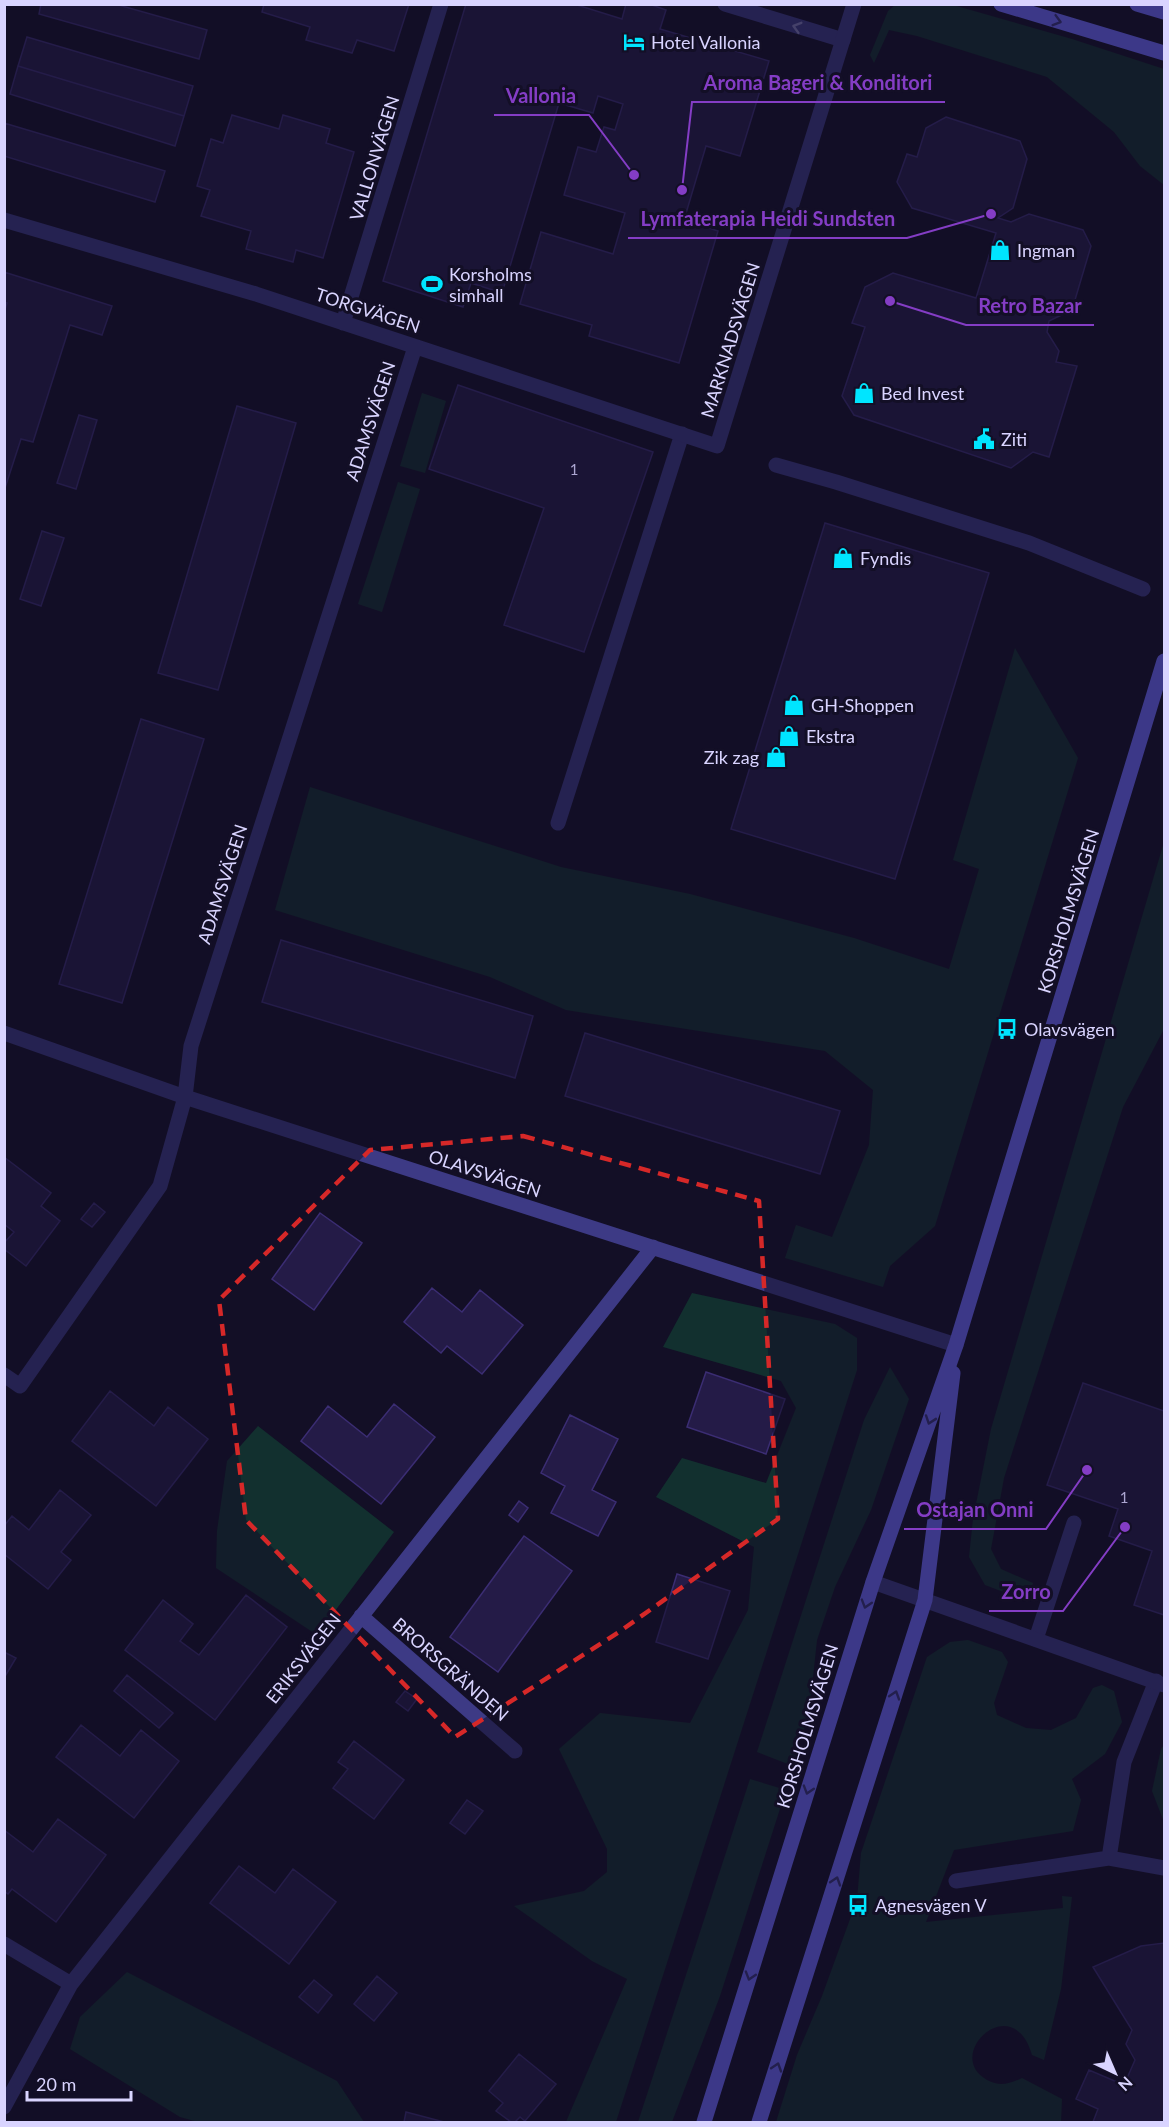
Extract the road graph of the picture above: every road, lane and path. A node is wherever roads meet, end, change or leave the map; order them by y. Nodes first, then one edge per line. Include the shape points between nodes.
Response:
1 (441, 4) edge
2 (725, 4) edge
3 (855, 4) edge
4 (1001, 4) edge
5 (1137, 4) edge
6 (1164, 12) edge
7 (843, 40) junction
8 (1164, 53) edge
9 (4, 220) edge
10 (343, 323) junction
11 (415, 346) junction
12 (682, 434) junction
13 (717, 446) joint
14 (776, 465) dead end
15 (1143, 589) dead end
16 (1164, 661) edge
17 (558, 823) dead end
18 (4, 1033) edge
19 (185, 1097) junction
20 (652, 1247) junction
21 (956, 1345) junction
22 (4, 1375) edge
23 (1074, 1523) dead end
24 (873, 1582) junction
25 (925, 1600) junction
26 (361, 1616) junction
27 (1036, 1639) junction
28 (1160, 1683) edge
29 (515, 1751) dead end
30 (1109, 1858) junction
31 (1164, 1868) edge
32 (956, 1881) dead end
33 (4, 1944) edge
34 (71, 1984) junction
35 (4, 2107) edge
36 (705, 2122) edge
37 (759, 2122) edge

1 - 10 street, VALLONVÄGEN
7 -> 2 street
3 - 7 street, MARKNADSVÄGEN
4 -> 8 main road
5 - 6 main road
7 - 13 street, MARKNADSVÄGEN
9 - 10 street, TORGVÄGEN
10 - 11 street, TORGVÄGEN
11 - 12 street, TORGVÄGEN
11 - 19 street, ADAMSVÄGEN via 191,1046
12 - 13 street, TORGVÄGEN
12 - 17 street
14 - 15 street via 1029,543
16 - 21 main road, KORSHOLMSVÄGEN
18 - 19 street, OLAVSVÄGEN
19 - 20 street, OLAVSVÄGEN
19 - 22 street, ADAMSVÄGEN via 160,1186 20,1386
20 - 21 street, OLAVSVÄGEN
20 - 26 street, ERIKSVÄGEN
21 -> 24 main road, KORSHOLMSVÄGEN
21 - 25 main road, KORSHOLMSVÄGEN
23 - 27 street
24 - 25 street
24 -> 36 main road, KORSHOLMSVÄGEN
25 - 27 street
37 -> 25 main road, KORSHOLMSVÄGEN
26 - 29 street, BRORSGRÄNDEN
26 - 34 street, ERIKSVÄGEN
27 - 28 street
28 - 30 street via 1124,1762
30 - 31 street
30 - 32 street
33 - 34 street
34 - 35 street, ERIKSVÄGEN

